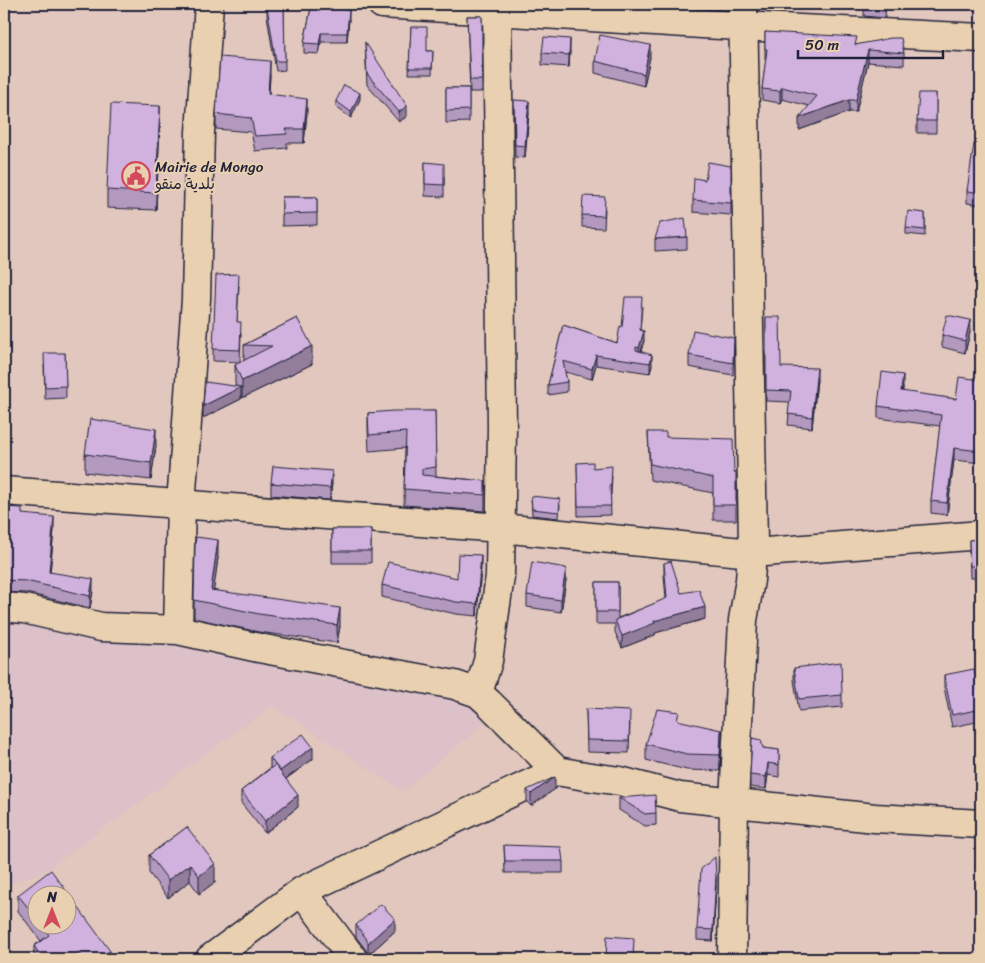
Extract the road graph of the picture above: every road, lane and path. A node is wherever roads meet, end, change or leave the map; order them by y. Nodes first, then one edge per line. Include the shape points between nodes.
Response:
1 (209, 4) edge
2 (382, 4) edge
3 (497, 7) edge
4 (743, 15) edge
5 (981, 38) edge
6 (4, 491) edge
7 (181, 504) junction
8 (501, 528) junction
9 (981, 535) edge
10 (752, 553) junction
11 (4, 607) edge
12 (178, 630) junction
13 (478, 693) junction
14 (557, 771) junction
15 (734, 804) junction
16 (981, 824) edge
17 (302, 891) junction
18 (210, 959) edge
19 (353, 959) edge
20 (732, 959) edge

1 - 7 street via 200,132 196,299
2 - 3 street
3 - 4 street
3 - 8 street
4 - 5 street
4 - 10 street
6 - 7 street
7 - 8 street
7 - 12 street
8 - 10 street
8 - 13 street via 500,576 488,660
9 - 10 street
10 - 15 street via 743,620
11 - 12 street via 102,627
12 - 13 street via 455,685
13 - 14 street
14 - 15 street via 620,781 680,797
14 - 17 street
15 - 16 street via 875,818
15 - 20 street
17 - 18 street
17 - 19 street

